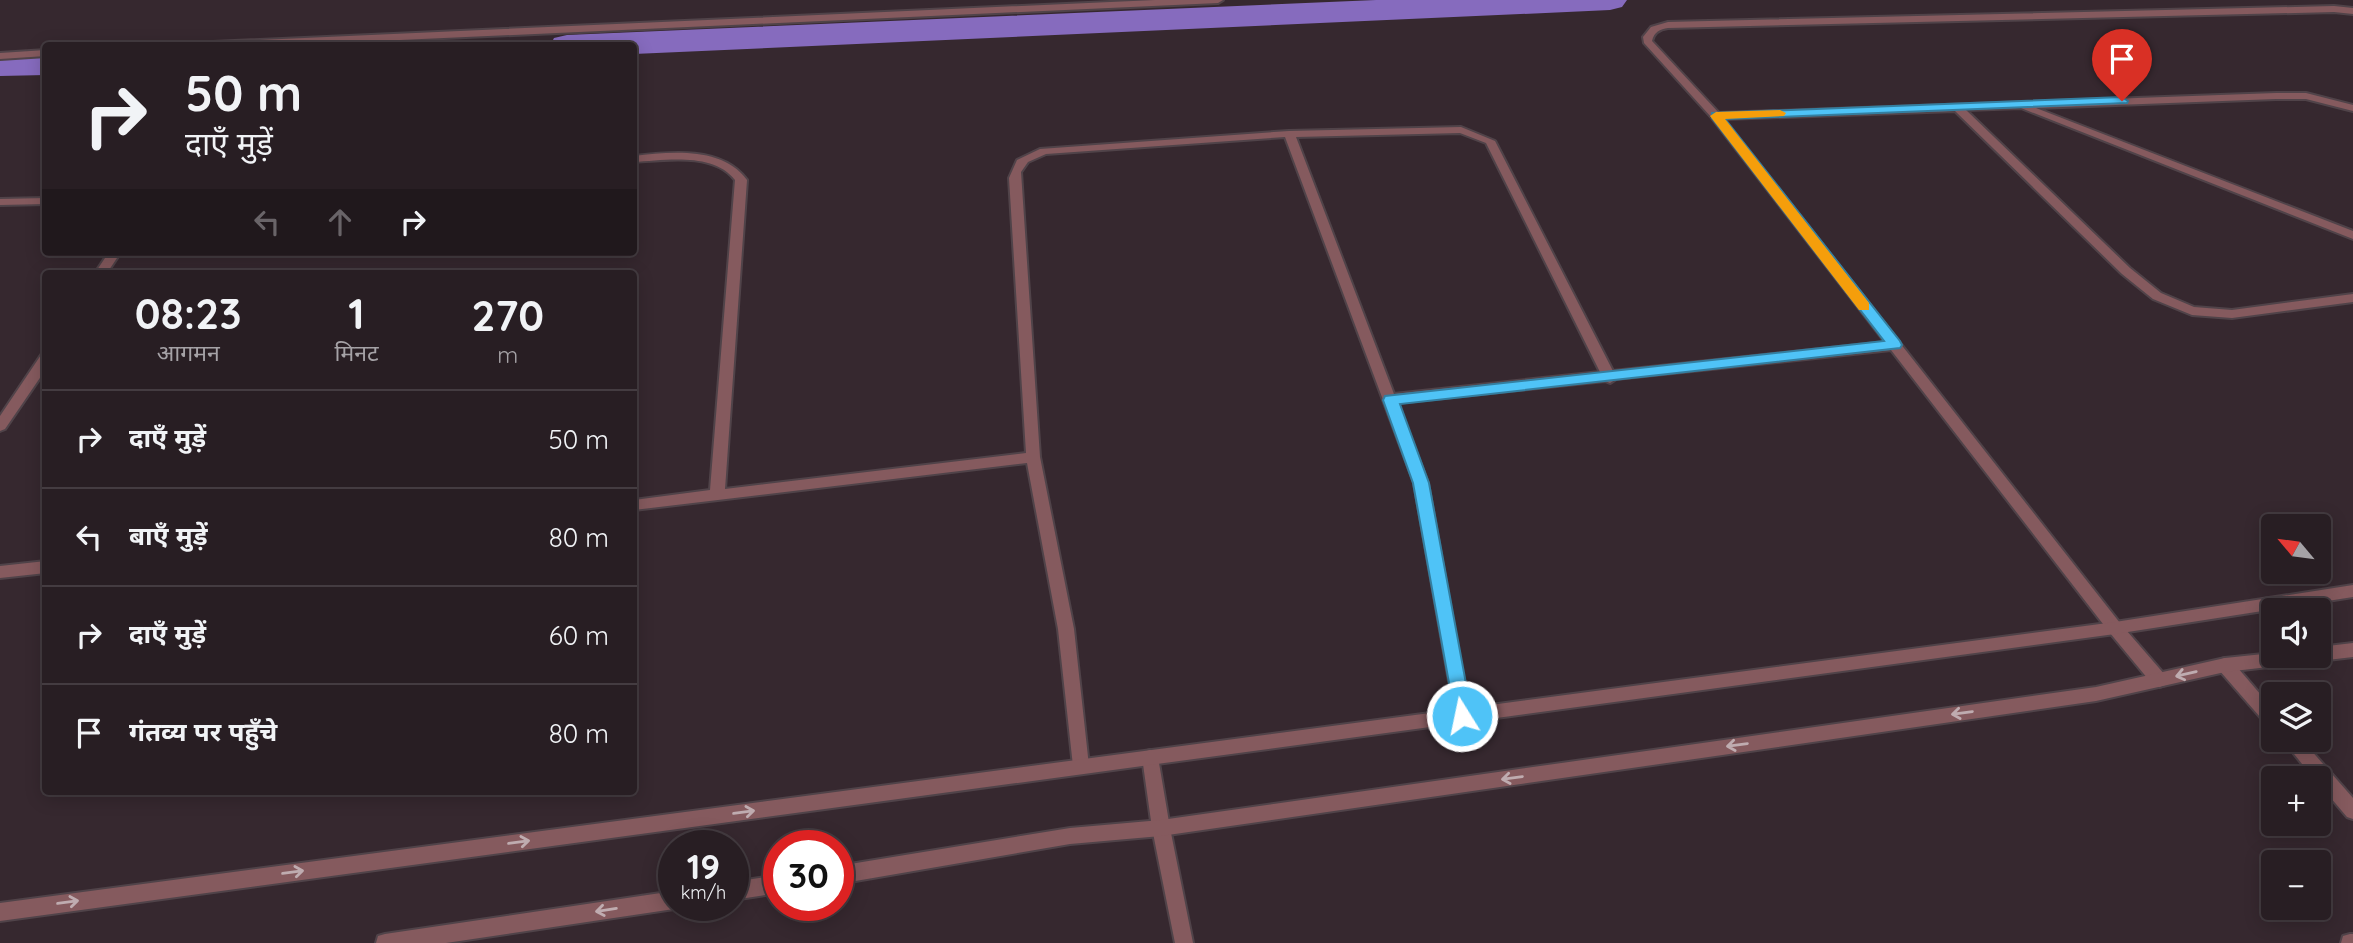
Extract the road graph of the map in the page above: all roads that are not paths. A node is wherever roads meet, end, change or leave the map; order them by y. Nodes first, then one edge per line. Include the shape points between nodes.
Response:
1 (1218, 0) edge
2 (2353, 11) edge
3 (280, 42) edge
4 (42, 53) edge
5 (0, 56) edge
6 (2020, 105) junction
7 (1957, 107) junction
8 (2353, 108) edge
9 (1716, 116) junction
10 (1289, 134) junction
11 (637, 159) edge
12 (42, 201) edge
13 (0, 202) edge
14 (2353, 235) edge
15 (2353, 298) edge
16 (1894, 345) junction
17 (42, 364) edge
18 (1610, 377) junction
19 (1390, 400) junction
20 (0, 426) edge
21 (1032, 457) junction
22 (717, 496) junction
23 (637, 505) edge
24 (42, 567) edge
25 (0, 572) edge
26 (2353, 591) edge
27 (2115, 628) junction
28 (2353, 650) edge
29 (2331, 653) edge
30 (2261, 661) edge
31 (2225, 665) junction
32 (2159, 680) junction
33 (2261, 706) edge
34 (1462, 716) junction
35 (2301, 752) edge
36 (1150, 757) junction
37 (1081, 766) junction
38 (2353, 811) edge
39 (1161, 828) junction
40 (854, 872) edge
41 (658, 903) edge
42 (0, 912) edge
43 (430, 940) edge
44 (385, 943) edge
45 (1184, 943) edge

1 - 3 street
2 - 9 street via 1654,28 1647,41
4 - 5 street
6 - 7 street
6 - 8 street via 2306,96
6 - 14 street
7 - 9 street
7 - 15 street via 2157,296 2192,311 2232,314
9 - 16 street
10 - 18 street via 1461,130 1490,141
10 - 19 street
10 - 21 street via 1044,151 1023,158 1015,168
11 - 22 street via 680,155 729,167 741,180
12 - 13 street
16 - 18 street
16 - 27 street
17 - 20 street
18 - 19 street
19 - 34 street via 1421,483
21 - 22 street
21 - 37 street via 1066,629
22 - 23 street
24 - 25 street
26 - 27 street
27 - 32 street
27 - 34 street
28 - 29 street
30 - 31 street
31 -> 32 street
31 - 33 street
32 -> 39 street via 2096,694
34 - 36 street
35 - 38 street
36 - 37 street
36 - 39 street
42 -> 37 street
39 - 40 street via 1070,836
39 - 45 street
41 -> 43 street
43 - 44 street

